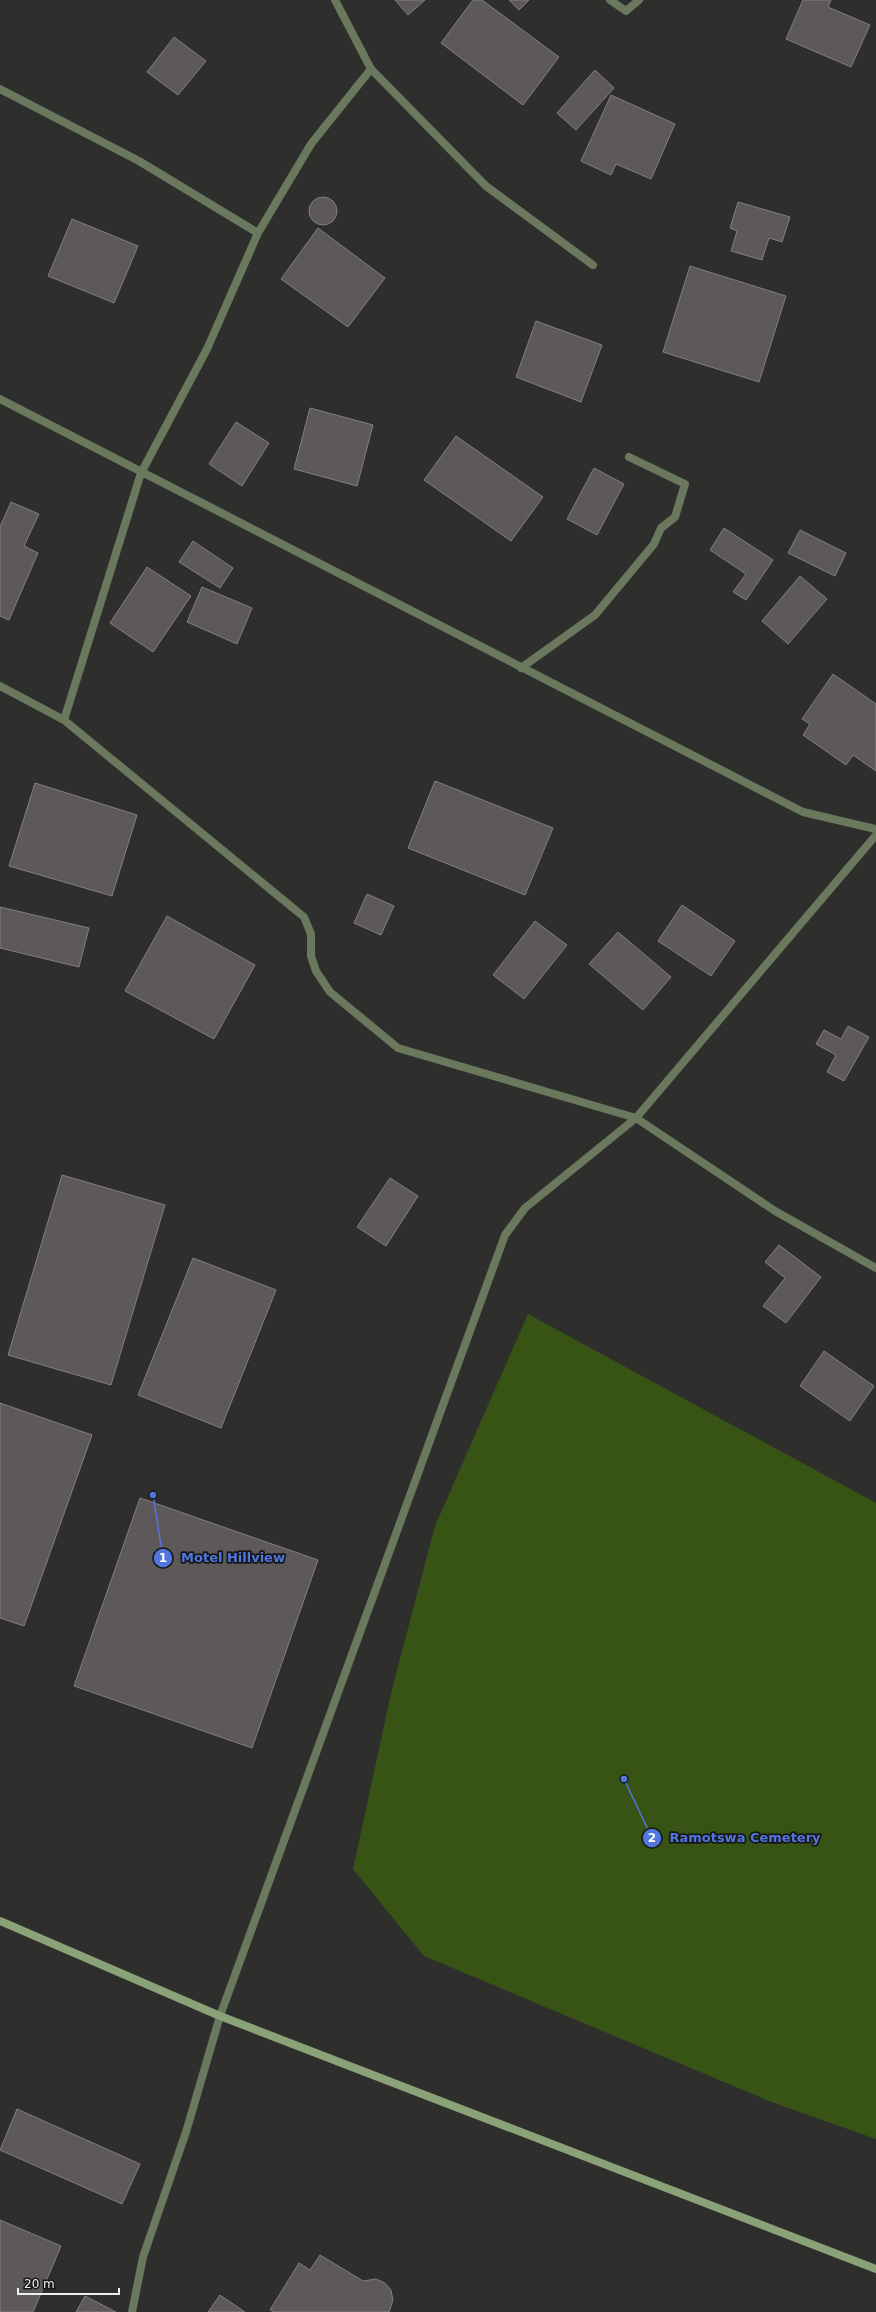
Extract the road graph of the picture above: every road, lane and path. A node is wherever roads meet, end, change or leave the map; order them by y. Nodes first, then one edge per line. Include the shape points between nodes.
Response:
1 (336, 0) edge
2 (610, 0) edge
3 (639, 0) edge
4 (371, 69) junction
5 (0, 89) edge
6 (258, 234) junction
7 (593, 265) dead end
8 (0, 399) edge
9 (629, 457) dead end
10 (141, 473) junction
11 (521, 668) junction
12 (0, 686) edge
13 (64, 720) junction
14 (876, 829) edge
15 (876, 835) edge
16 (636, 1118) junction
17 (876, 1268) edge
18 (0, 1921) edge
19 (220, 2016) junction
20 (876, 2269) edge
21 (132, 2312) edge

1 - 4 street
2 - 3 street via 626,11
4 - 6 street via 311,144
4 - 7 street via 486,186
5 - 6 street via 139,161
6 - 10 street via 207,349
8 - 10 street
9 - 11 street via 685,484 675,517 661,528 654,544 595,615
10 - 11 street
10 - 13 street
11 - 14 street via 803,812
12 - 13 street
13 - 16 street via 304,917 310,934 311,956 316,971 330,992 398,1048
15 - 16 street
16 - 17 street via 775,1211
16 - 19 street via 525,1208 505,1234
18 - 19 main road
19 - 20 main road
19 - 21 street via 186,2132 143,2257

